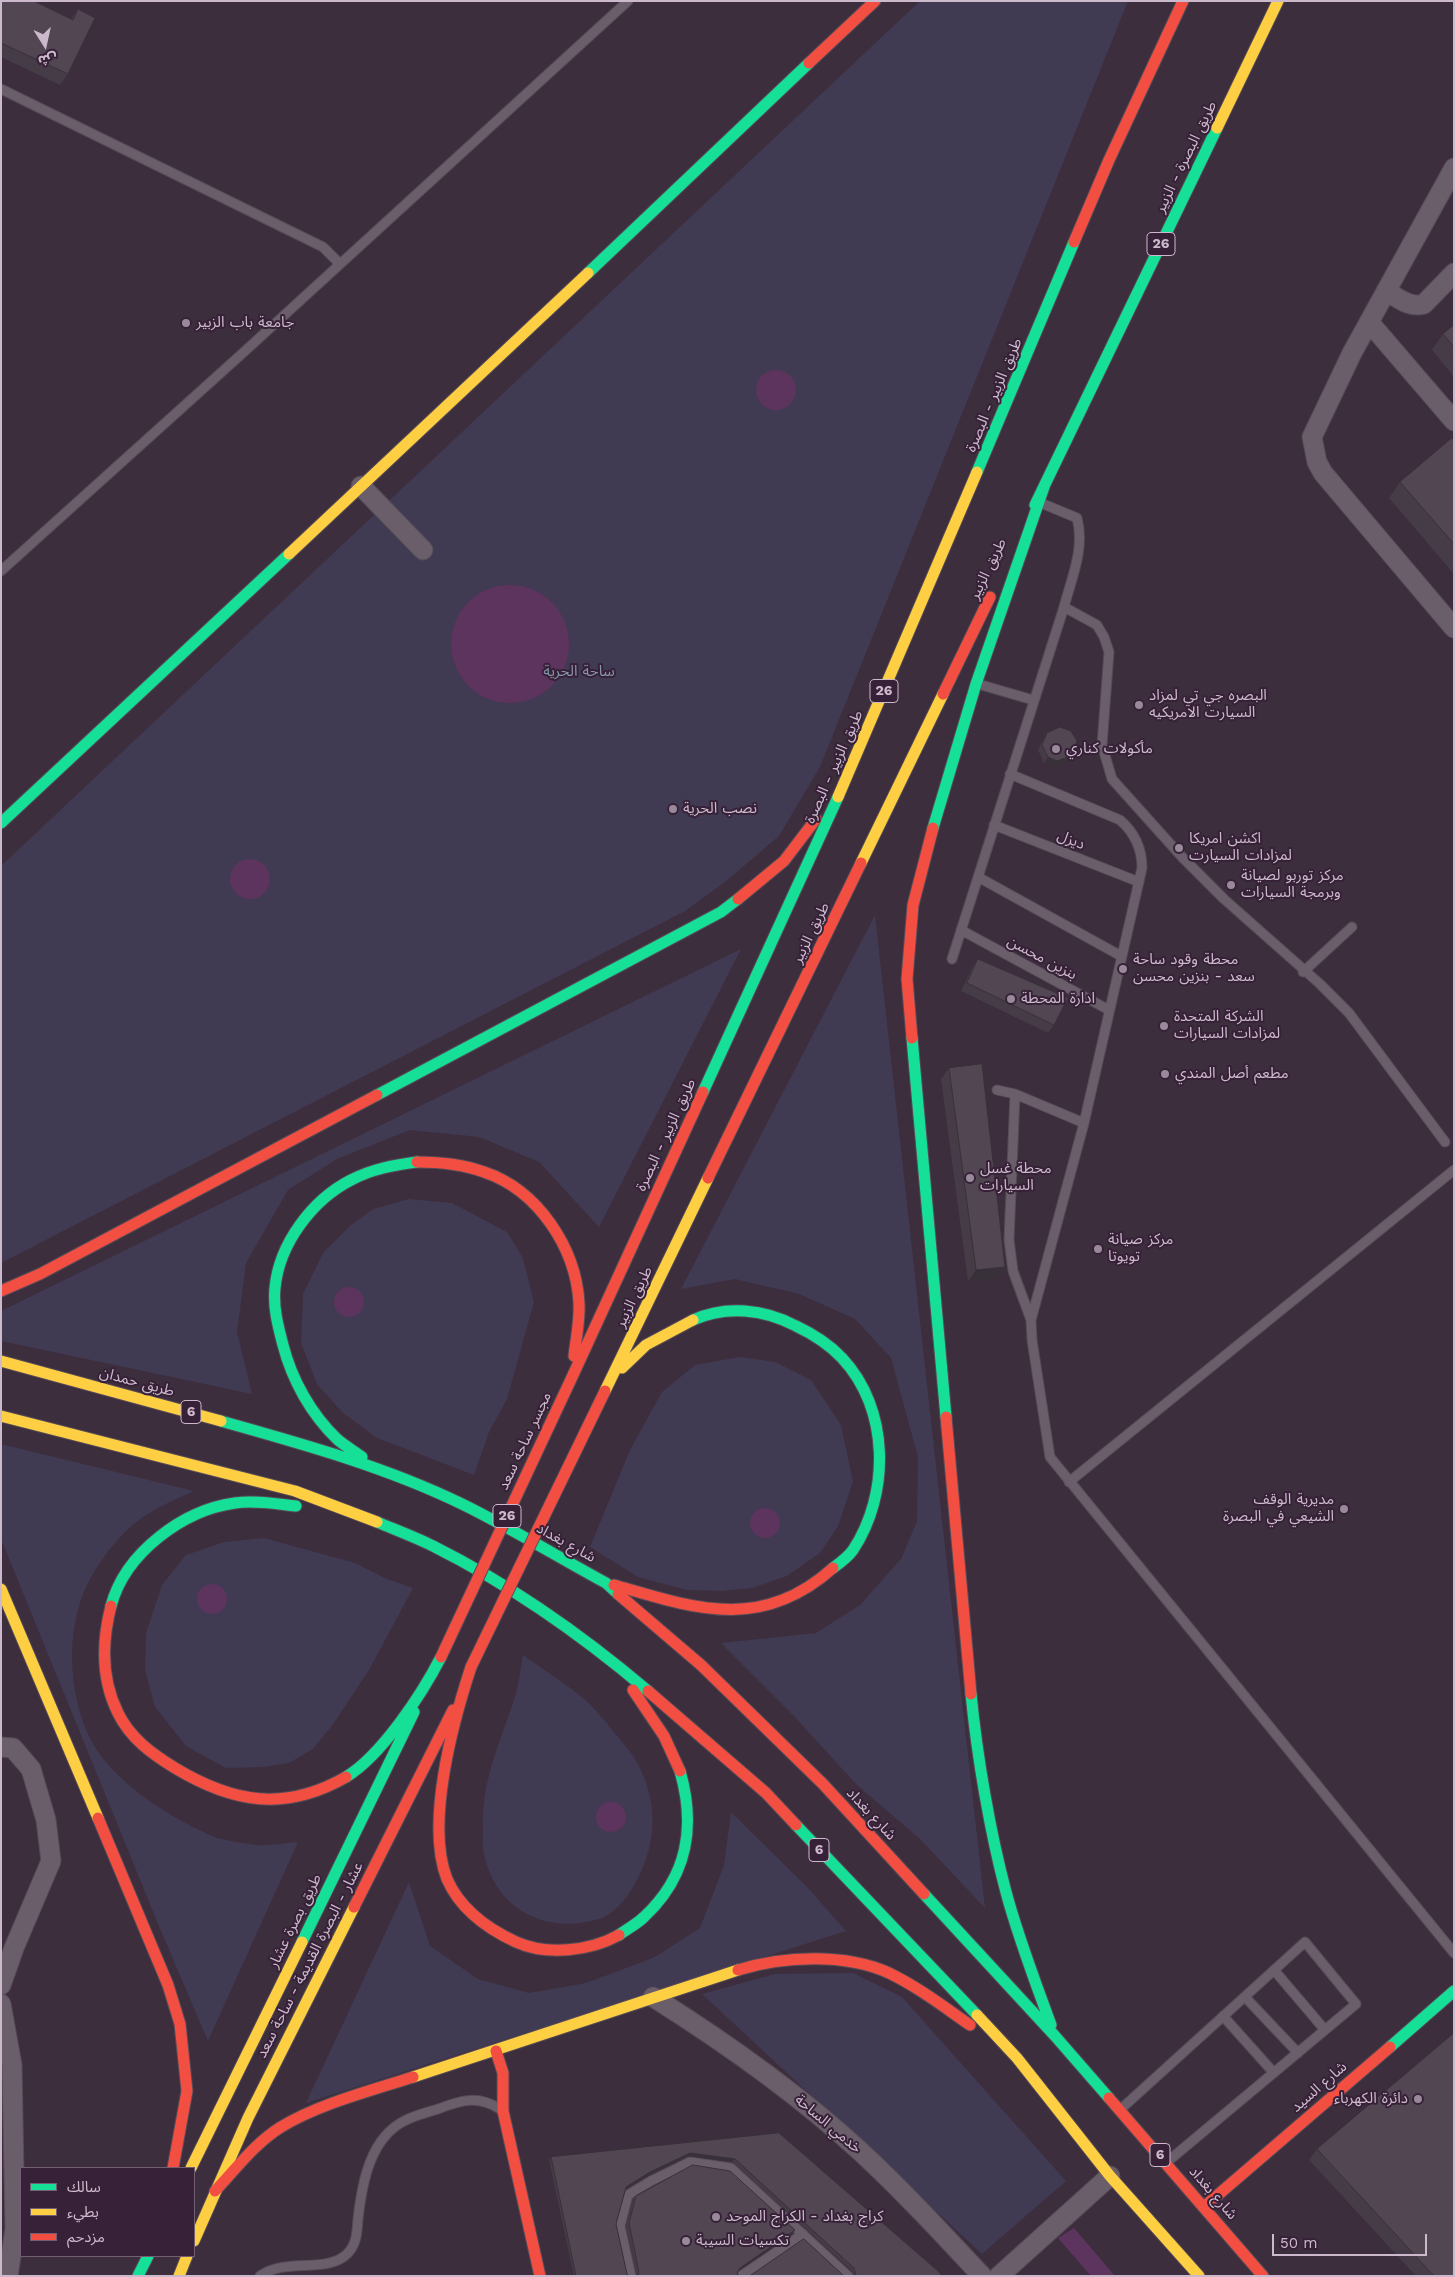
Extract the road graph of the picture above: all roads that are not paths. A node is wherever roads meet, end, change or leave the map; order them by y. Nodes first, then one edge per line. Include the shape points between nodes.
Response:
1 (628, 1) edge
2 (874, 1) edge
3 (1183, 1) edge
4 (1278, 1) edge
5 (1, 89) edge
6 (1454, 168) edge
7 (340, 264) junction
8 (1454, 273) edge
9 (1386, 291) junction
10 (1369, 322) junction
11 (1454, 420) edge
12 (361, 486) junction
13 (1044, 488) junction
14 (1039, 502) junction
15 (423, 550) dead end
16 (1, 570) edge
17 (1064, 607) junction
18 (1454, 628) edge
19 (976, 684) junction
20 (1033, 700) junction
21 (858, 753) junction
22 (1010, 774) junction
23 (1, 824) edge
24 (994, 825) junction
25 (978, 877) junction
26 (1139, 882) junction
27 (1352, 927) dead end
28 (962, 930) junction
29 (1121, 956) junction
30 (952, 959) dead end
31 (1303, 972) junction
32 (1109, 1010) junction
33 (997, 1090) dead end
34 (1015, 1094) junction
35 (1084, 1123) junction
36 (1445, 1142) dead end
37 (1454, 1170) edge
38 (1, 1291) edge
39 (1032, 1320) junction
40 (1, 1361) edge
41 (573, 1375) junction
42 (604, 1392) junction
43 (1, 1416) edge
44 (379, 1469) junction
45 (1069, 1482) junction
46 (362, 1516) junction
47 (606, 1583) junction
48 (1, 1589) edge
49 (606, 1655) junction
50 (426, 1686) junction
51 (460, 1696) junction
52 (1, 1747) edge
53 (1454, 1953) edge
54 (1274, 1970) junction
55 (1, 1985) edge
56 (1454, 1991) edge
57 (653, 1997) junction
58 (1245, 1997) junction
59 (1, 2004) edge
60 (1223, 2016) junction
61 (1325, 2030) junction
62 (1055, 2036) junction
63 (496, 2051) junction
64 (1298, 2053) junction
65 (1017, 2058) junction
66 (1274, 2073) junction
67 (1120, 2110) junction
68 (504, 2111) junction
69 (1166, 2163) junction
70 (173, 2167) edge
71 (191, 2167) edge
72 (1110, 2176) junction
73 (216, 2191) junction
74 (1205, 2206) junction
75 (803, 2234) junction
76 (195, 2239) edge
77 (148, 2257) edge
78 (187, 2257) edge
79 (8, 2276) edge
80 (138, 2276) edge
81 (179, 2276) edge
82 (260, 2276) edge
83 (540, 2276) edge
84 (630, 2276) edge
85 (741, 2276) edge
86 (848, 2276) edge
87 (982, 2276) edge
88 (999, 2276) edge
89 (1199, 2276) edge
90 (1263, 2276) edge

1 - 7 lane
2 - 12 main road
3 - 21 main road, طريق الزبير - البصرة / 26 via 1109,160
4 - 13 main road, طريق البصرة - الزبير / 26
5 - 7 lane via 322,247
6 - 9 street
7 - 16 lane
8 - 9 street via 1424,304 1418,306 1412,306
9 - 10 street
10 - 11 street
10 - 18 street via 1312,437 1317,462
12 - 15 street
12 - 23 main road
13 - 14 main road
13 - 42 main road, طريق الزبير / 26
14 - 17 lane via 1077,518 1080,528 1080,549
14 - 19 main road
17 - 20 lane
17 - 31 lane via 1097,625 1109,652 1102,744 1112,779 1224,899
19 - 20 lane
19 - 62 main road via 913,905 907,979 972,1702 984,1787 1002,1873 1026,1955
20 - 22 lane
21 - 38 main road via 816,820 784,861 721,912 40,1274
21 - 41 main road, طريق الزبير - البصرة / 26
22 - 24 lane
22 - 26 lane via 1120,820 1133,833 1140,850 1142,868
24 - 25 lane
24 - 26 lane, ديزل
25 - 28 lane
25 - 29 lane
26 - 29 lane
27 - 31 lane
28 - 30 lane
28 - 32 lane, بنزين محسن
29 - 32 lane
31 - 36 lane via 1349,1013
32 - 35 lane
33 - 34 lane
34 - 35 lane
34 - 39 lane via 1008,1240 1013,1270
35 - 39 lane
37 - 45 lane
39 - 45 lane via 1032,1340 1050,1457
40 - 44 main road, طريق حمدان / 6 via 290,1440
41 - 44 main road via 579,1296 571,1261 553,1225 524,1194 496,1176 459,1164 426,1161 386,1166 352,1179 320,1203 286,1246 276,1282 276,1316 289,1368 303,1396 337,1440
41 - 50 main road, مجسر ساحة سعد / 26, bridge
42 - 47 main road via 625,1363 670,1330 711,1312 745,1309 803,1327 826,1342 852,1368 871,1401 881,1439 878,1489 870,1515 853,1550 816,1584 778,1602 732,1611 676,1603
42 - 51 main road, 26, bridge
43 - 46 main road, 6 via 295,1491
44 - 47 main road, شارع بغداد / 6 via 462,1504
45 - 53 lane
46 - 49 main road, 6 via 433,1546 538,1606
46 - 50 main road via 261,1502 226,1504 187,1518 161,1534 118,1585 109,1609 104,1644 110,1695 123,1722 139,1743 203,1785 258,1801 286,1801 321,1792 350,1776 380,1746
47 - 62 main road, شارع بغداد / 6 via 701,1665 823,1784
48 - 70 main road via 168,1985 180,2024 187,2091
49 - 51 main road via 651,1714 672,1751 685,1791 689,1824 676,1877 665,1894 650,1913 627,1932 606,1943 577,1950 550,1951 522,1946 495,1934 467,1910 447,1881 439,1851 441,1814 445,1770
49 - 65 main road, 6 via 766,1793
50 - 71 main road, طريق بصرة عشار
51 - 73 main road, عشار - البصرة القديمة - ساحة سعد via 248,2118
52 - 55 street via 13,1748 31,1769 46,1820 51,1861
54 - 58 lane
54 - 61 lane
54 - 61 lane via 1305,1942 1356,2004
56 - 74 main road, شارع السيد
57 - 63 main road
57 - 65 main road via 741,1969 803,1958 859,1963 888,1973 924,1994
57 - 87 street, خدمي الساحة via 715,2036 810,2108 902,2192
58 - 60 lane
58 - 64 lane
59 - 79 street via 12,2075 15,2229
60 - 66 lane
60 - 67 lane
61 - 64 lane
62 - 67 main road, شارع بغداد / 6
63 - 68 main road via 503,2073
63 - 73 main road via 362,2092 281,2127 264,2140
64 - 66 lane
65 - 72 main road, 6
66 - 69 lane
67 - 69 main road, شارع بغداد / 6
68 - 82 lane via 488,2101 471,2100 406,2120 394,2127 371,2156 356,2239 345,2256 334,2262 280,2266
68 - 83 main road
69 - 74 main road, شارع بغداد / 6
72 - 88 street
72 - 89 main road, 6
73 - 76 main road, عشار - البصرة القديمة - ساحة سعد
74 - 90 main road, شارع بغداد / 6
75 - 84 lane via 731,2168 690,2162 628,2195 620,2226
75 - 85 lane
75 - 86 lane
77 - 80 main road
78 - 81 main road

